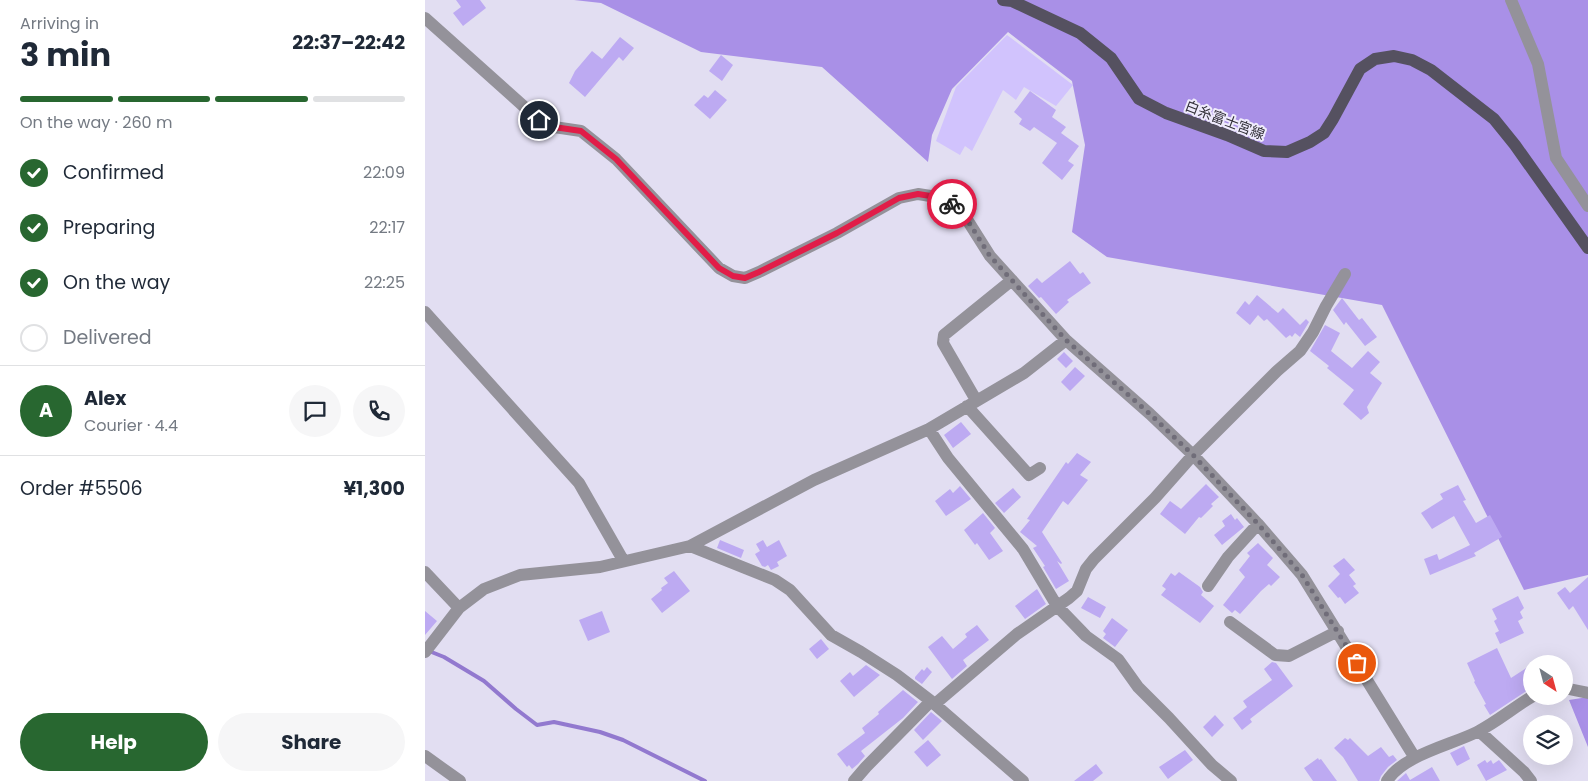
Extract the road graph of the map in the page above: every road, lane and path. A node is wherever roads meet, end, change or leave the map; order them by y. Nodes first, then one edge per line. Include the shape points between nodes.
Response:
1 (1003, 0) edge
2 (1511, 0) edge
3 (425, 18) edge
4 (1588, 206) edge
5 (1588, 246) edge
6 (1345, 274) dead end
7 (1012, 280) junction
8 (425, 312) edge
9 (1066, 340) junction
10 (972, 403) junction
11 (929, 429) junction
12 (1193, 455) junction
13 (1040, 468) dead end
14 (1258, 524) junction
15 (690, 546) junction
16 (623, 560) junction
17 (425, 572) edge
18 (1207, 586) dead end
19 (1057, 606) junction
20 (459, 608) junction
21 (1230, 622) dead end
22 (1338, 631) junction
23 (425, 652) edge
24 (1573, 690) edge
25 (1588, 693) edge
26 (1523, 702) edge
27 (933, 703) junction
28 (1479, 731) junction
29 (425, 756) edge
30 (1415, 758) junction
31 (460, 781) edge
32 (854, 781) edge
33 (1023, 781) edge
34 (1231, 781) edge
35 (1387, 781) edge
36 (1531, 781) edge

1 - 5 main road, 白糸富士宮線 via 1012,1 1081,33 1111,58 1139,99 1165,113 1264,151 1287,152 1324,133 1360,69 1375,59 1393,56 1412,60 1431,70 1494,119
2 - 4 street via 1538,64 1556,158
3 - 7 street via 539,120 554,127 581,131 616,159 719,268 733,276 745,278 759,272 899,198 918,194 943,198 961,210 990,256
6 - 12 street via 1300,351
7 - 9 street
7 - 10 street via 943,335 943,343
8 - 16 street via 579,483
9 - 10 street via 1024,373
9 - 12 street
10 - 11 street
10 - 13 street via 1029,475
11 - 15 street via 814,480
11 - 19 street via 948,458 1023,549
12 - 14 street
12 - 19 street via 1094,559 1077,591
14 - 18 street
14 - 22 street via 1302,575
15 - 16 street
15 - 27 street via 775,580 790,590 831,635 883,666
16 - 20 street via 600,567 520,575 484,589
17 - 20 street
19 - 27 street via 1017,634
19 - 34 street via 1086,636 1118,659 1138,687
20 - 23 street
21 - 22 street via 1275,655 1289,656
22 - 30 street
24 - 25 street
26 - 28 street
27 - 32 street
27 - 33 street
28 - 30 street
28 - 36 street
29 - 31 street
30 - 35 street via 1397,769

